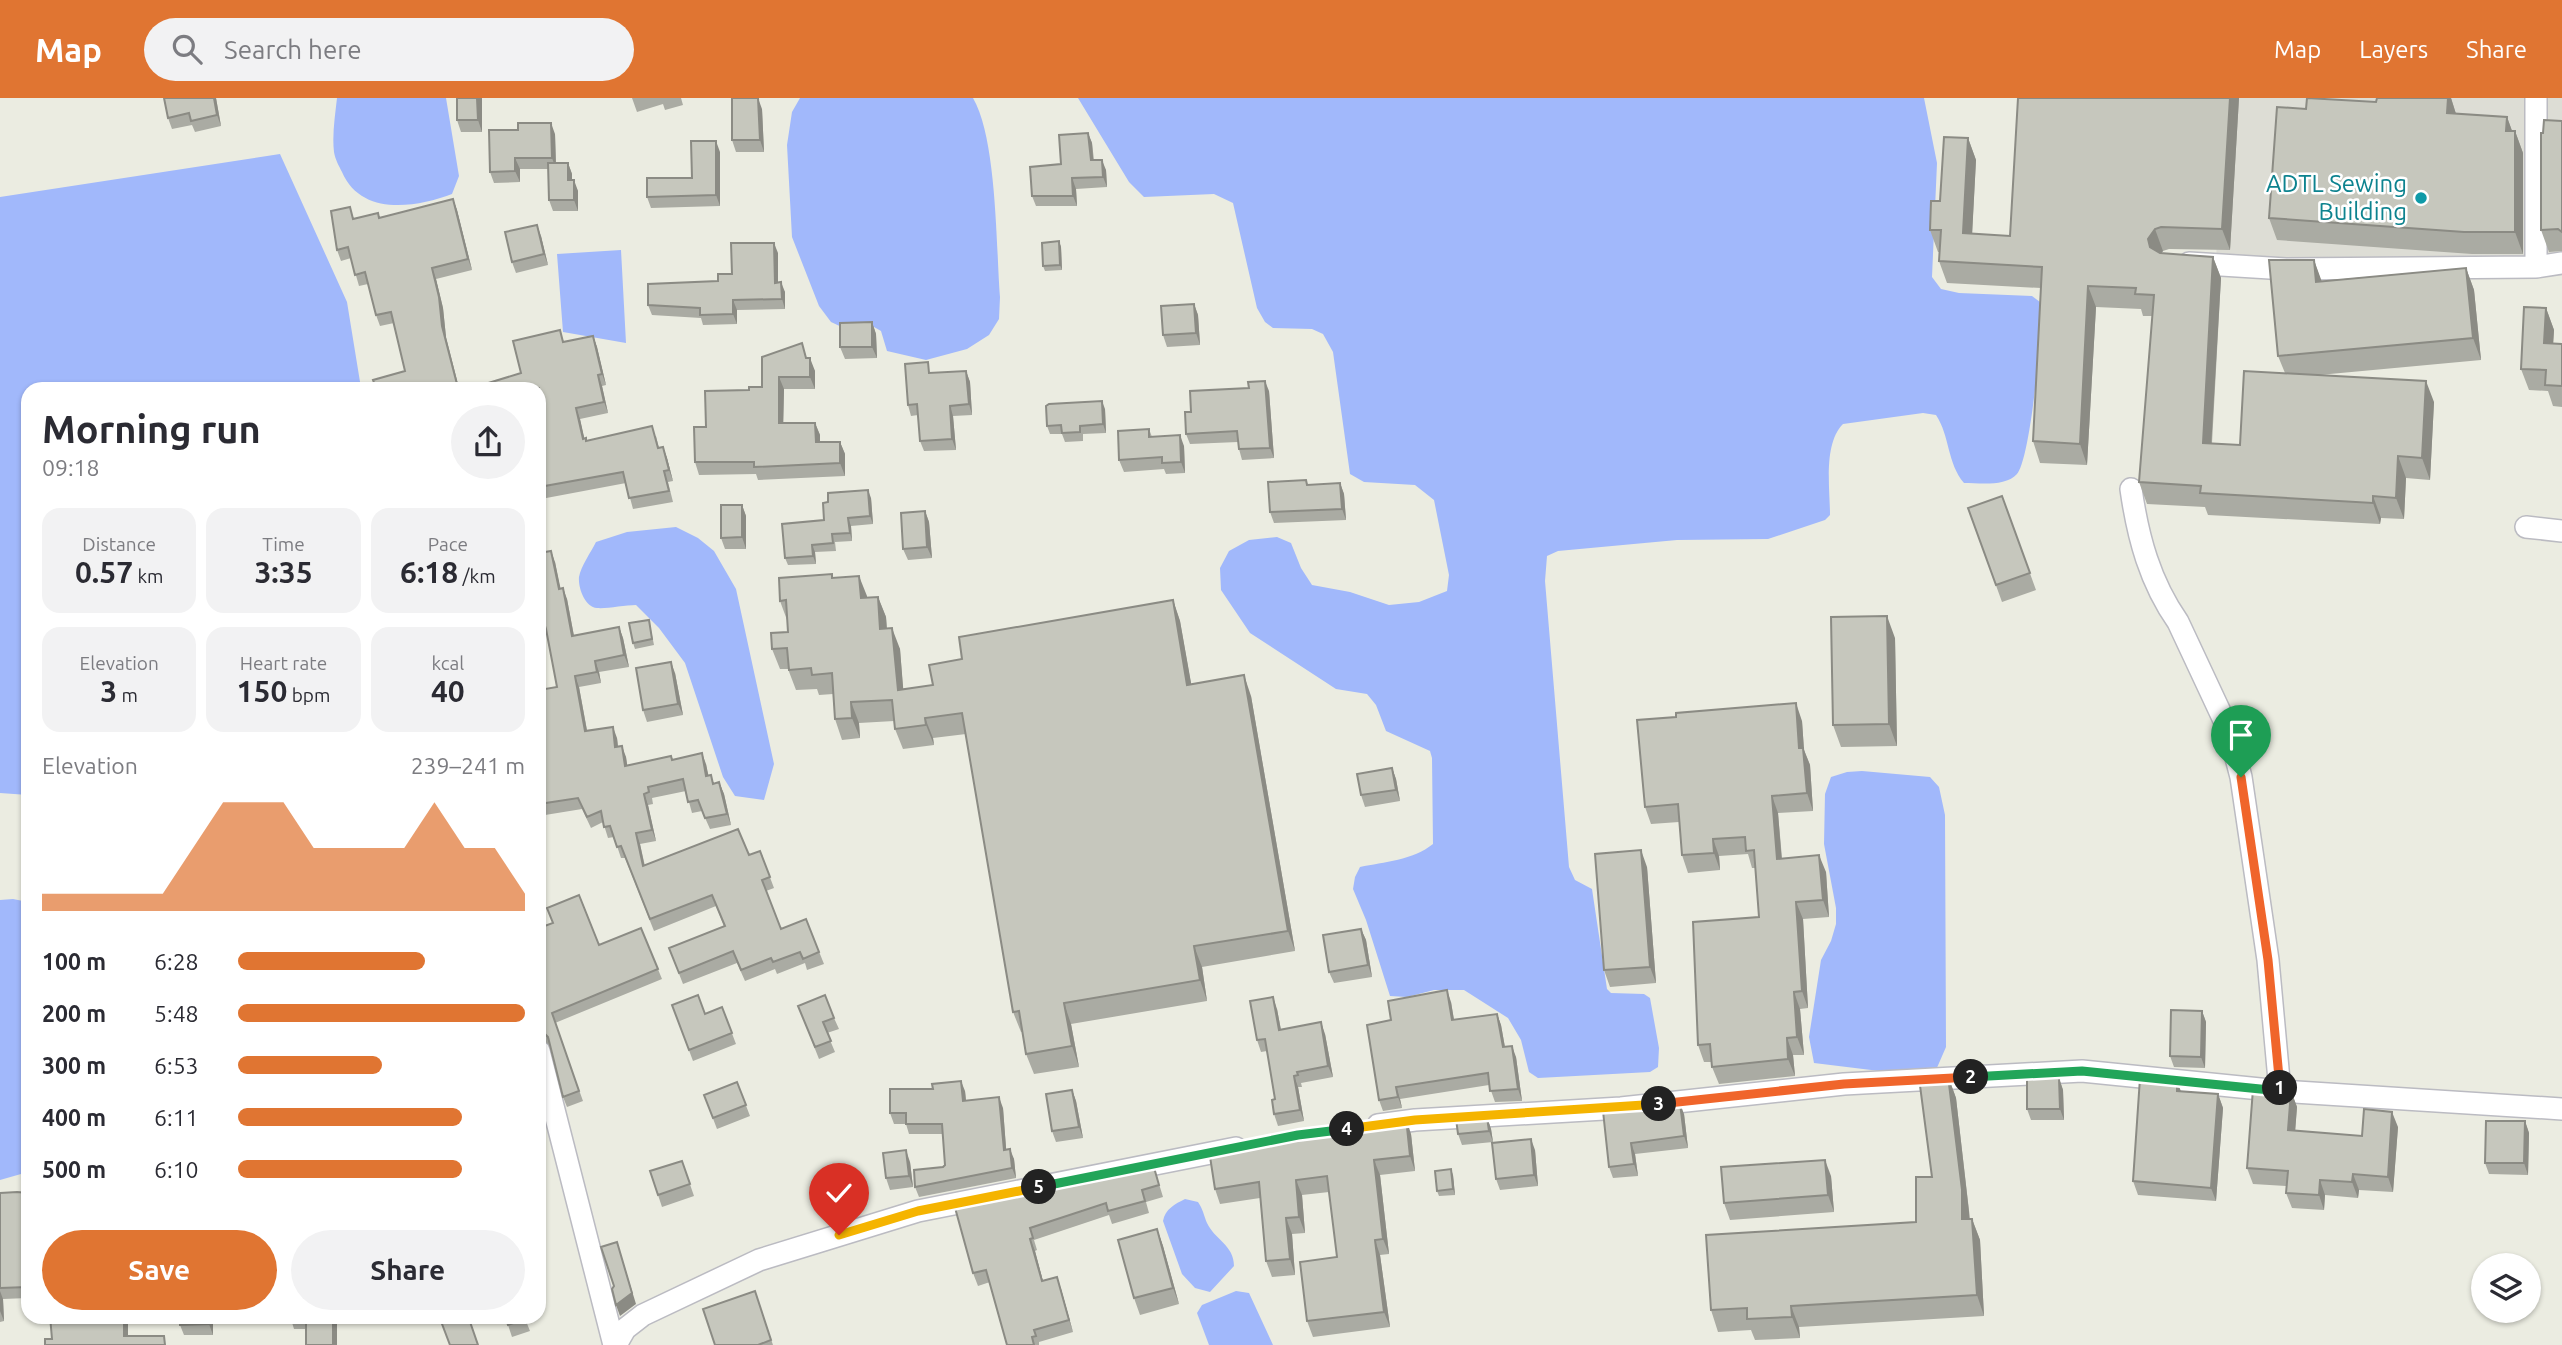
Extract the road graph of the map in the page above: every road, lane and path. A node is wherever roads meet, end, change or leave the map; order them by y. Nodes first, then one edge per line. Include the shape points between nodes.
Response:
1 (2536, 98) edge
2 (2169, 262) edge
3 (2562, 262) edge
4 (2536, 267) junction
5 (2132, 489) dead end
6 (2526, 527) dead end
7 (2562, 531) edge
8 (546, 1078) edge
9 (2280, 1091) junction
10 (2562, 1109) edge
11 (1363, 1126) edge
12 (1261, 1142) edge
13 (615, 1345) edge

1 - 4 street
2 - 4 street via 2286,268
3 - 4 street
5 - 9 street via 2150,572 2229,731 2241,777 2268,960
6 - 7 street
8 - 13 street
9 - 10 street
9 - 11 street via 2082,1071 1844,1084 1620,1108
12 - 13 street via 918,1211 759,1260 643,1315 625,1329

